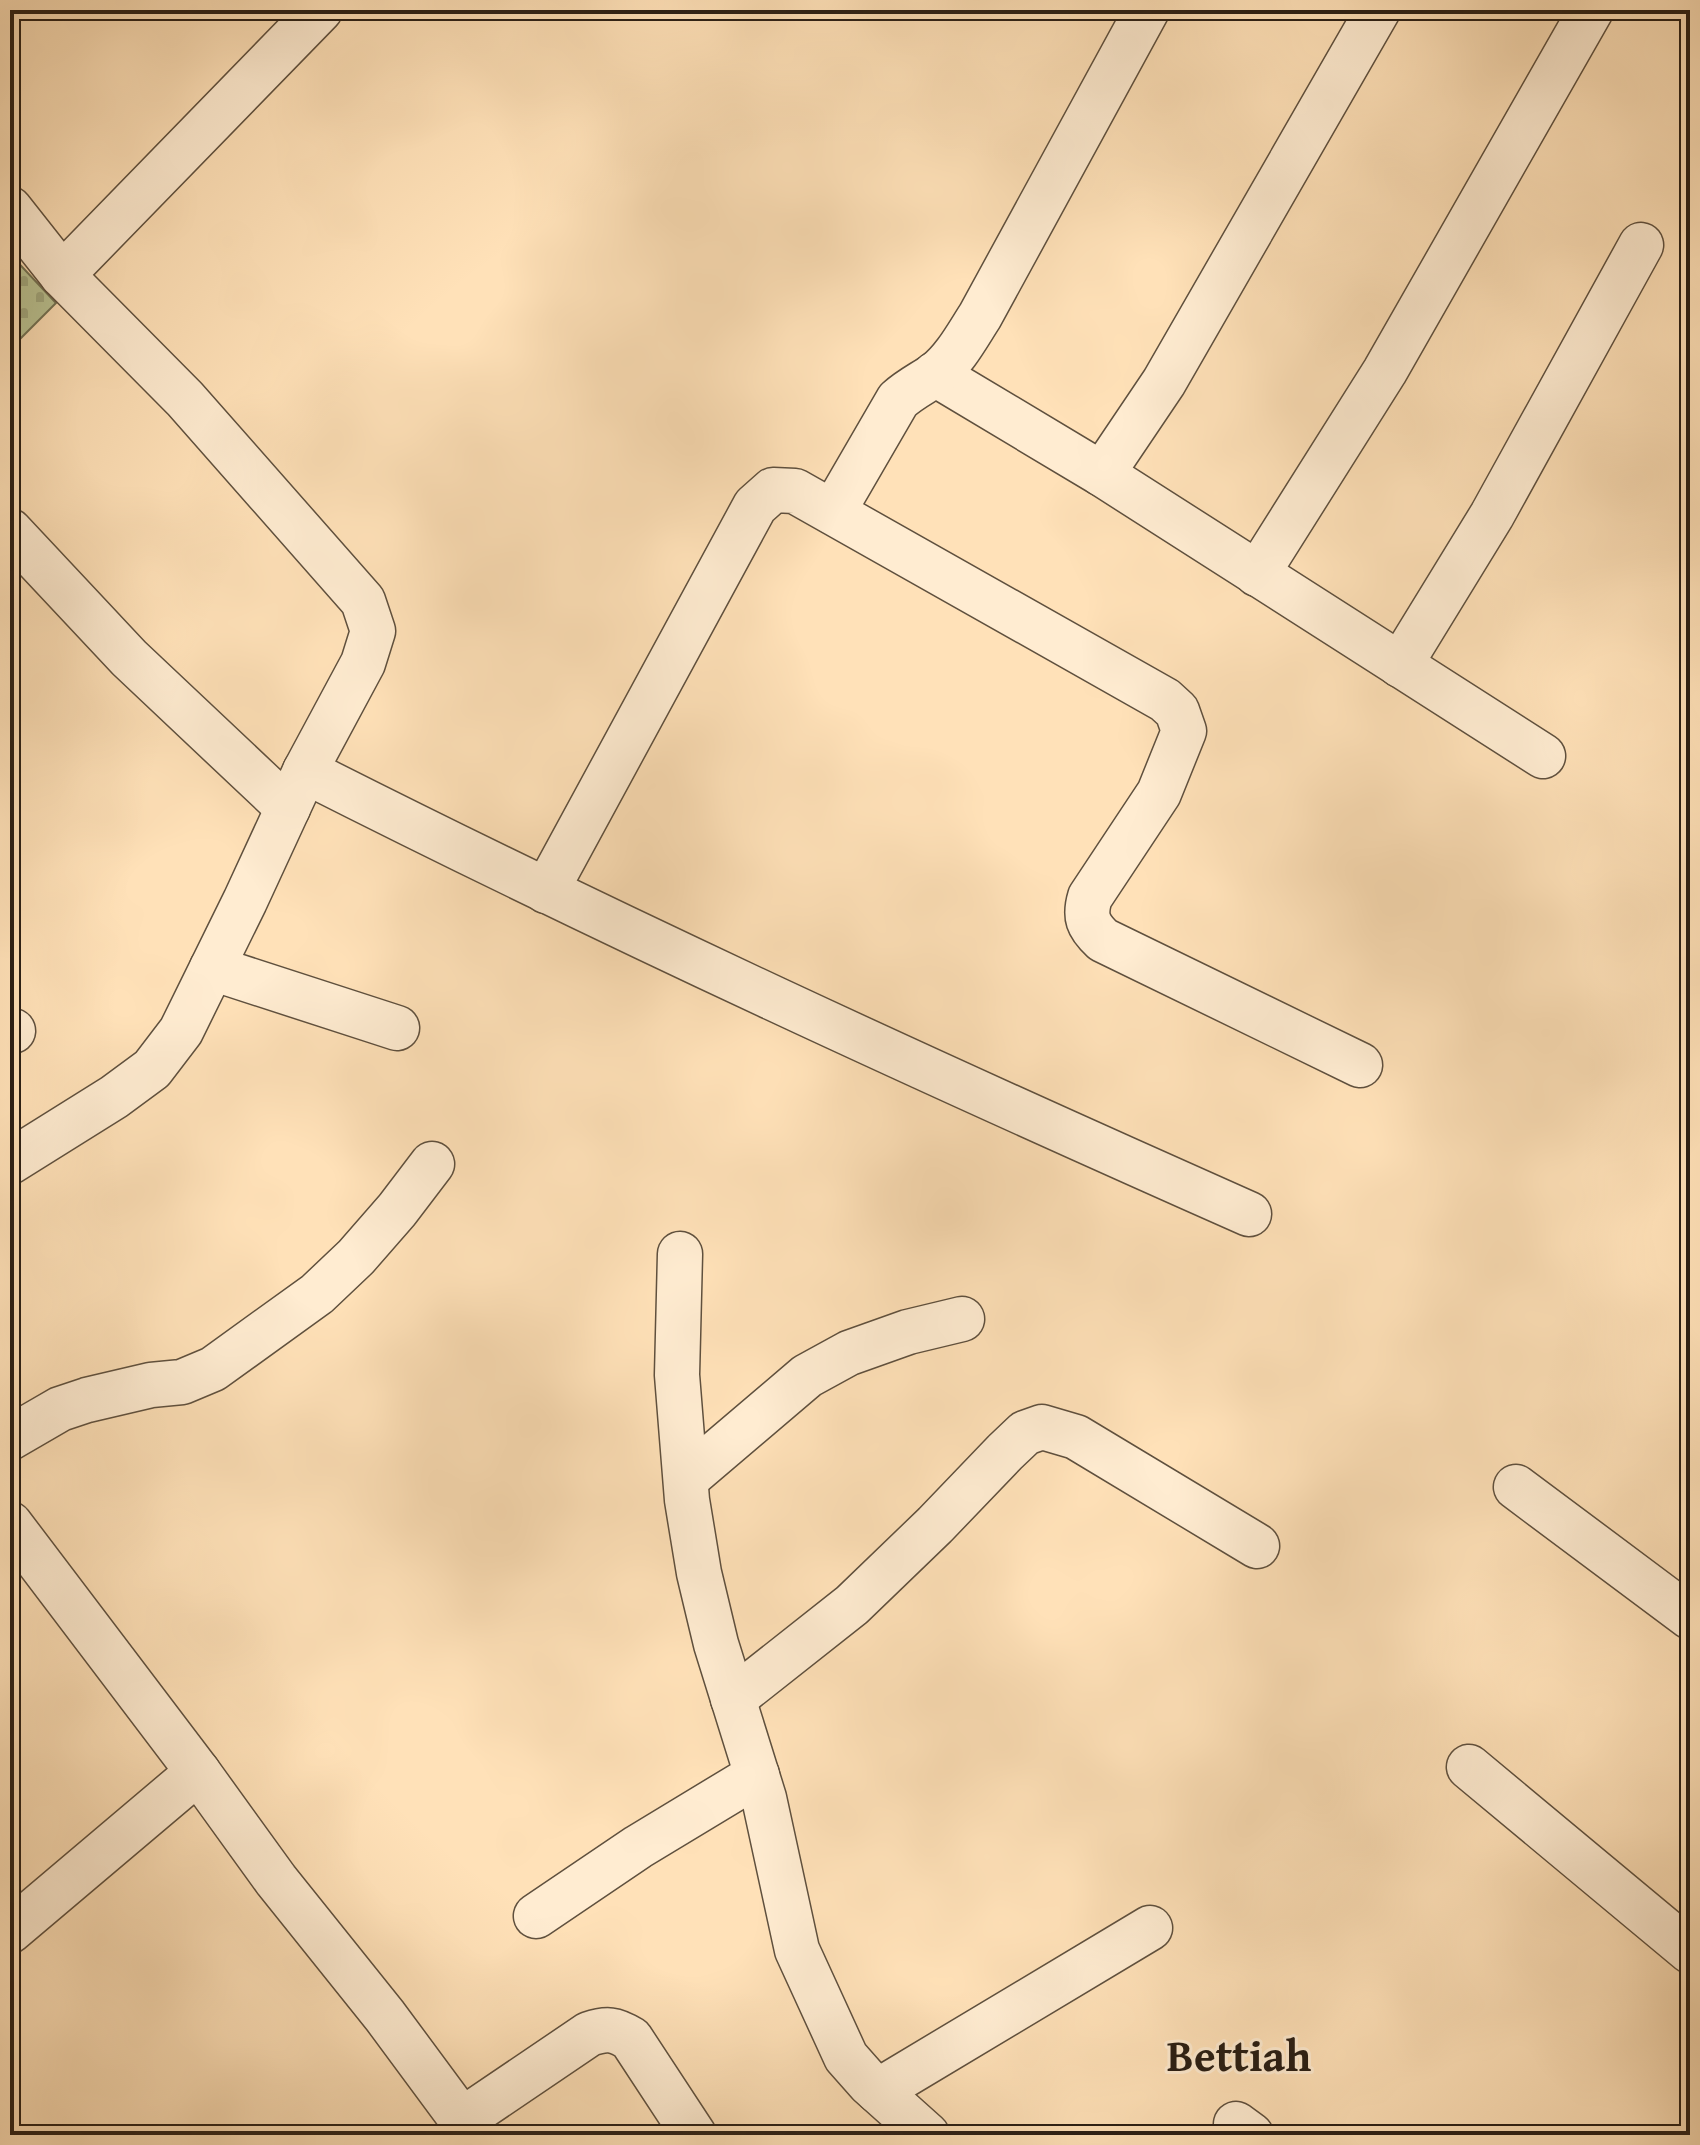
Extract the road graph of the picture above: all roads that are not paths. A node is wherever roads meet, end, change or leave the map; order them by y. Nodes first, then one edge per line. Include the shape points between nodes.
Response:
1 (320, 10) edge
2 (1147, 10) edge
3 (1378, 10) edge
4 (1591, 10) edge
5 (10, 209) edge
6 (1641, 245) dead end
7 (62, 275) junction
8 (935, 374) junction
9 (1102, 474) junction
10 (833, 512) junction
11 (10, 531) edge
12 (1257, 574) junction
13 (1400, 665) junction
14 (1543, 756) dead end
15 (296, 789) junction
16 (546, 891) junction
17 (212, 968) junction
18 (397, 1028) dead end
19 (1360, 1065) dead end
20 (10, 1162) edge
21 (432, 1164) dead end
22 (1249, 1214) dead end
23 (680, 1254) dead end
24 (962, 1319) dead end
25 (10, 1438) edge
26 (686, 1479) junction
27 (1516, 1487) dead end
28 (10, 1524) edge
29 (1257, 1546) dead end
30 (1690, 1617) edge
31 (733, 1699) junction
32 (1469, 1767) dead end
33 (198, 1772) junction
34 (757, 1775) junction
35 (536, 1916) dead end
36 (1150, 1928) dead end
37 (10, 1931) edge
38 (1690, 1951) edge
39 (878, 2091) junction
40 (467, 2128) edge
41 (694, 2135) edge
42 (927, 2135) edge

1 - 7 street
2 - 8 street via 980,316
3 - 9 street via 1164,382
4 - 12 street via 1385,371
5 - 7 street
6 - 13 street via 1492,515
7 - 15 street via 185,399 363,601 373,631 363,663
8 - 9 street
8 - 10 street via 898,400
9 - 12 street
10 - 16 street via 795,491 773,490 755,506
10 - 19 street via 1177,711 1184,731 1177,750 1159,793 1090,897 1085,912 1090,928 1103,940
11 - 15 street via 129,658
12 - 13 street
13 - 14 street
15 - 16 street
15 - 17 street
16 - 22 street
17 - 18 street
17 - 20 street via 181,1031 152,1069
21 - 25 street via 366,1245 317,1294 213,1369 182,1382 73,1404
23 - 26 street via 677,1375
24 - 26 street via 849,1353 807,1376
26 - 31 street via 699,1573
27 - 30 street
28 - 33 street
29 - 31 street via 1076,1437 1042,1427 1025,1433 852,1605
31 - 34 street
32 - 38 street
33 - 37 street
33 - 40 street
34 - 35 street
34 - 39 street via 797,1950 846,2057
36 - 39 street
39 - 42 street
40 - 41 street via 589,2034 604,2029 631,2039

